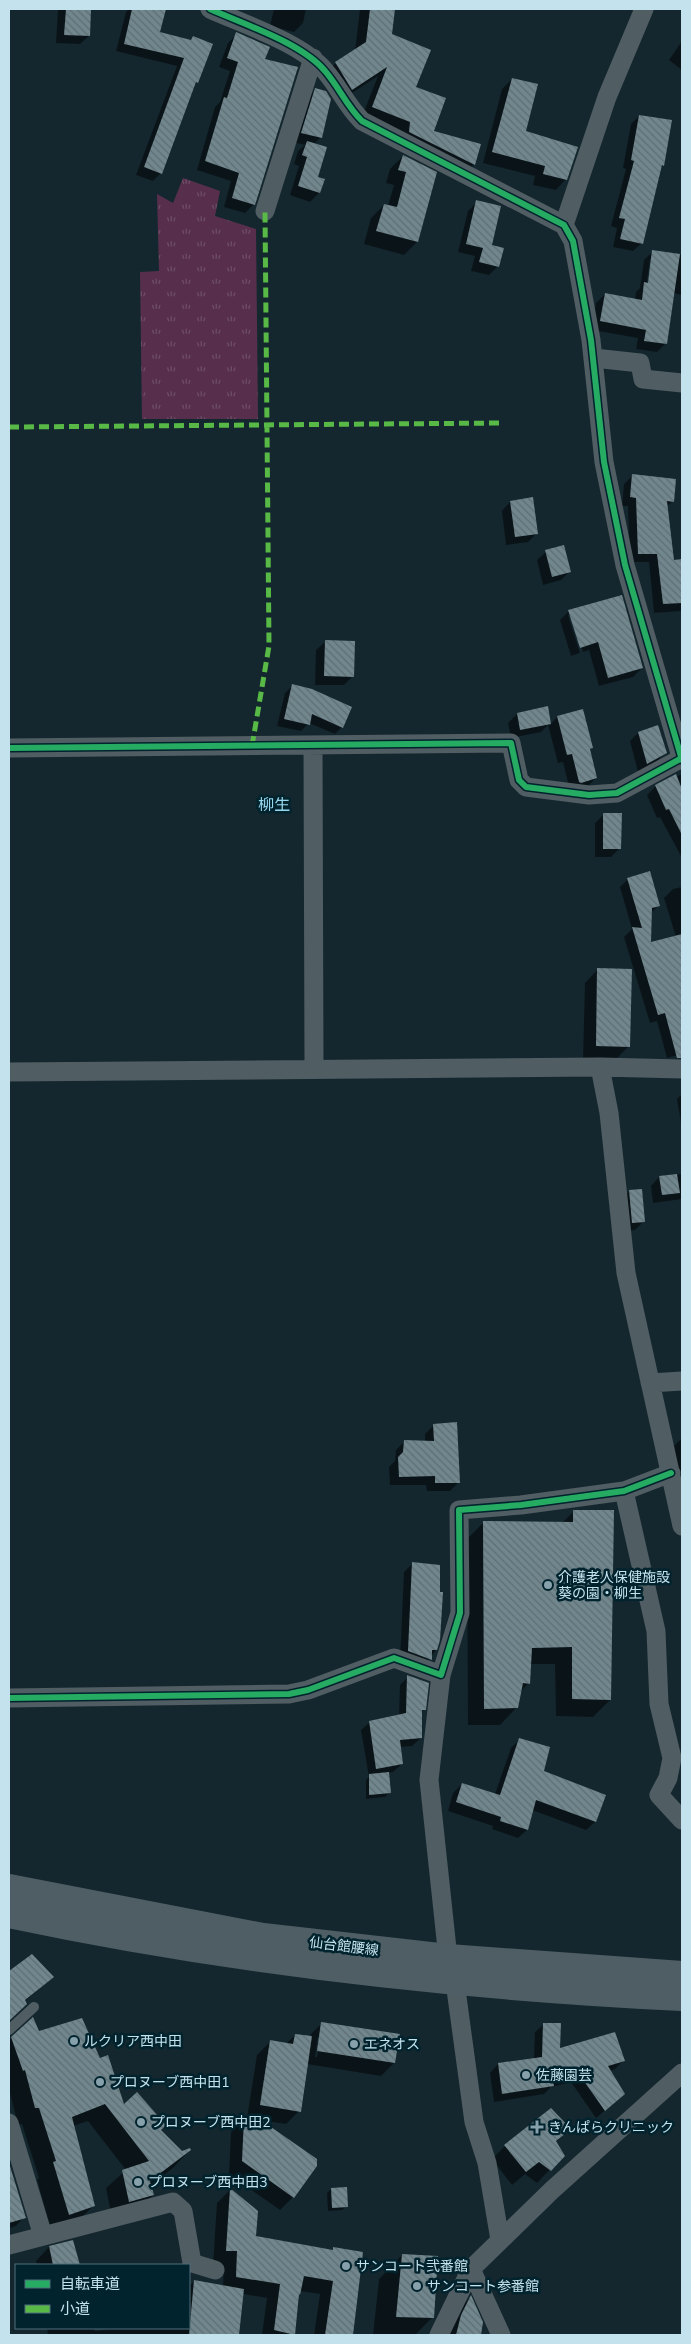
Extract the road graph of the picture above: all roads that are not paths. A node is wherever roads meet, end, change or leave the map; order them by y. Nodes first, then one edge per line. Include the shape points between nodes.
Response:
1 (644, 9) edge
2 (215, 10) edge
3 (313, 58) junction
4 (264, 211) dead end
5 (564, 225) junction
6 (594, 358) junction
7 (682, 383) edge
8 (314, 745) junction
9 (9, 748) edge
10 (682, 759) edge
11 (600, 1066) junction
12 (314, 1069) junction
13 (682, 1069) edge
14 (9, 1072) edge
15 (682, 1380) edge
16 (650, 1383) junction
17 (671, 1473) junction
18 (624, 1491) junction
19 (682, 1526) edge
20 (441, 1674) junction
21 (9, 1698) edge
22 (682, 1820) edge
23 (9, 1888) edge
24 (9, 1914) edge
25 (451, 1970) junction
26 (682, 1975) edge
27 (682, 1997) edge
28 (34, 2007) dead end
29 (9, 2030) edge
30 (682, 2073) edge
31 (9, 2123) edge
32 (44, 2236) junction
33 (500, 2240) junction
34 (9, 2245) edge
35 (471, 2269) junction
36 (215, 2270) dead end
37 (440, 2335) edge
38 (501, 2335) edge

1 - 5 street via 607,97
2 - 3 street
3 - 4 street
3 - 5 street via 362,121
5 - 6 street via 573,241
6 - 7 street via 640,363 643,379
6 - 10 street via 604,462 624,565
8 - 9 street
8 - 10 street via 511,742 519,780 526,787 589,796 617,793
8 - 12 street
11 - 12 street
11 - 13 street
11 - 16 street via 609,1113 626,1273
12 - 14 street
15 - 16 street
16 - 17 street
17 - 18 street
17 - 19 street
18 - 20 street via 459,1510 460,1613
18 - 22 street via 656,1630 659,1704 672,1758 668,1778 659,1795
20 - 21 street via 394,1658 289,1694
20 - 25 street via 429,1780
23 - 25 main road, 仙台館腰線
24 - 25 main road, 仙台館腰線 via 251,1958
25 - 26 main road, 仙台館腰線
25 - 27 main road, 仙台館腰線 via 595,1993
25 - 33 street via 474,2122 489,2172
28 - 29 lane
30 - 33 street
31 - 32 street
32 - 34 street
32 - 36 street via 173,2202 183,2212 192,2263
33 - 35 street
35 - 37 street
35 - 38 street

